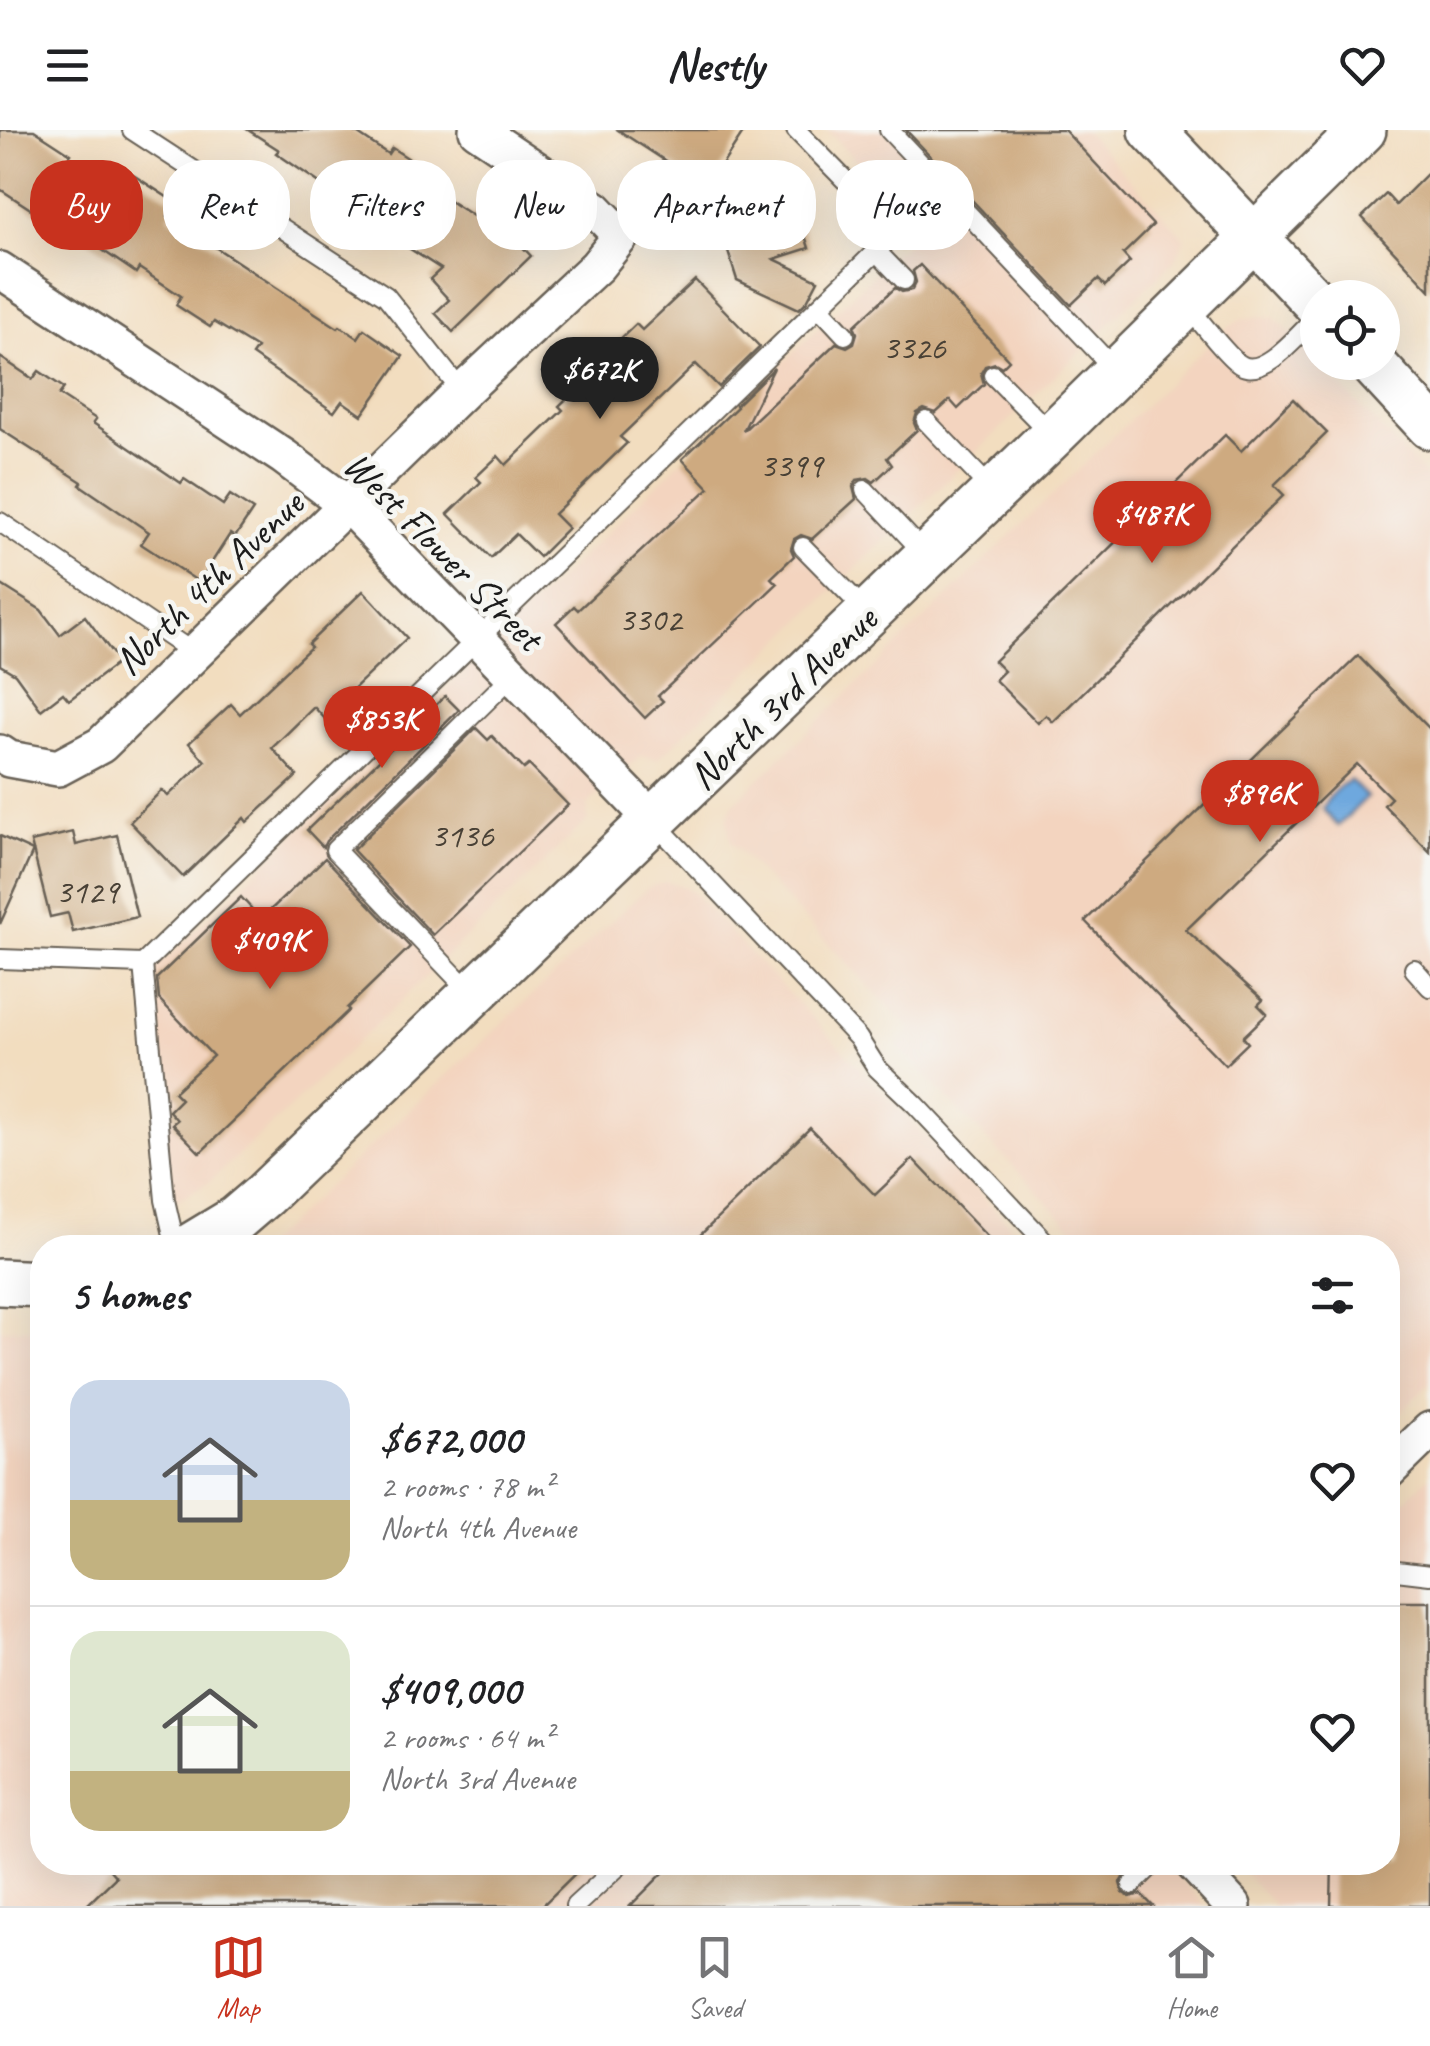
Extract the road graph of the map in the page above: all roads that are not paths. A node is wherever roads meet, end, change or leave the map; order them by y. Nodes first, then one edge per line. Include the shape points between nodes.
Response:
1 (132, 130) edge
2 (476, 130) edge
3 (796, 130) edge
4 (888, 130) edge
5 (1152, 130) edge
6 (1363, 130) edge
7 (1254, 238) junction
8 (876, 251) junction
9 (0, 270) edge
10 (904, 280) dead end
11 (1300, 287) edge
12 (1186, 305) junction
13 (819, 308) junction
14 (1300, 334) edge
15 (844, 335) dead end
16 (1117, 372) junction
17 (993, 376) dead end
18 (1388, 380) edge
19 (462, 392) junction
20 (926, 421) dead end
21 (1430, 426) edge
22 (1053, 435) junction
23 (865, 490) dead end
24 (994, 492) junction
25 (348, 505) junction
26 (0, 522) edge
27 (803, 548) dead end
28 (928, 556) junction
29 (868, 614) junction
30 (476, 639) junction
31 (195, 654) junction
32 (512, 676) junction
33 (0, 753) edge
34 (654, 822) junction
35 (0, 959) edge
36 (143, 964) junction
37 (1414, 969) dead end
38 (1430, 986) edge
39 (472, 994) junction
40 (173, 1235) edge
41 (210, 1235) edge
42 (1039, 1235) edge
43 (0, 1282) edge
44 (30, 1283) edge
45 (1424, 1446) edge
46 (1400, 1462) edge
47 (1400, 1571) edge
48 (1430, 1575) edge
49 (609, 1875) edge
50 (1142, 1875) edge
51 (1204, 1875) edge
52 (1132, 1885) dead end
53 (576, 1906) edge
54 (1233, 1906) edge

1 - 19 lane via 386,296
2 - 19 street, North 4th Avenue via 595,209 621,236
3 - 8 lane via 896,232
4 - 16 lane
5 - 7 street
6 - 7 street, North 3rd Avenue
7 - 11 street
7 - 12 street, North 3rd Avenue
8 - 10 lane
8 - 13 lane
9 - 25 street, West Flower Street
12 - 14 lane via 1247,367 1261,366
12 - 16 street, North 3rd Avenue
13 - 15 lane
13 - 30 lane via 717,416
16 - 22 street, North 3rd Avenue
17 - 22 lane
18 - 21 street
19 - 25 street, North 4th Avenue
20 - 24 lane
22 - 24 street, North 3rd Avenue
23 - 28 lane
24 - 28 street, North 3rd Avenue
25 - 30 street, West Flower Street
25 - 31 street, North 4th Avenue
26 - 31 lane
27 - 29 lane
28 - 29 street, North 3rd Avenue
29 - 34 street, North 3rd Avenue
30 - 32 street, West Flower Street
30 - 36 lane
31 - 33 street, North 4th Avenue via 101,745 58,768
32 - 34 street, West Flower Street
32 - 39 lane via 335,850
34 - 39 street, North 3rd Avenue
34 - 42 lane
35 - 36 lane
36 - 40 lane
37 - 38 lane
39 - 41 street, North 3rd Avenue via 264,1196
43 - 44 street
45 - 46 street
47 - 48 lane
49 - 53 lane
50 - 52 lane
51 - 54 street

